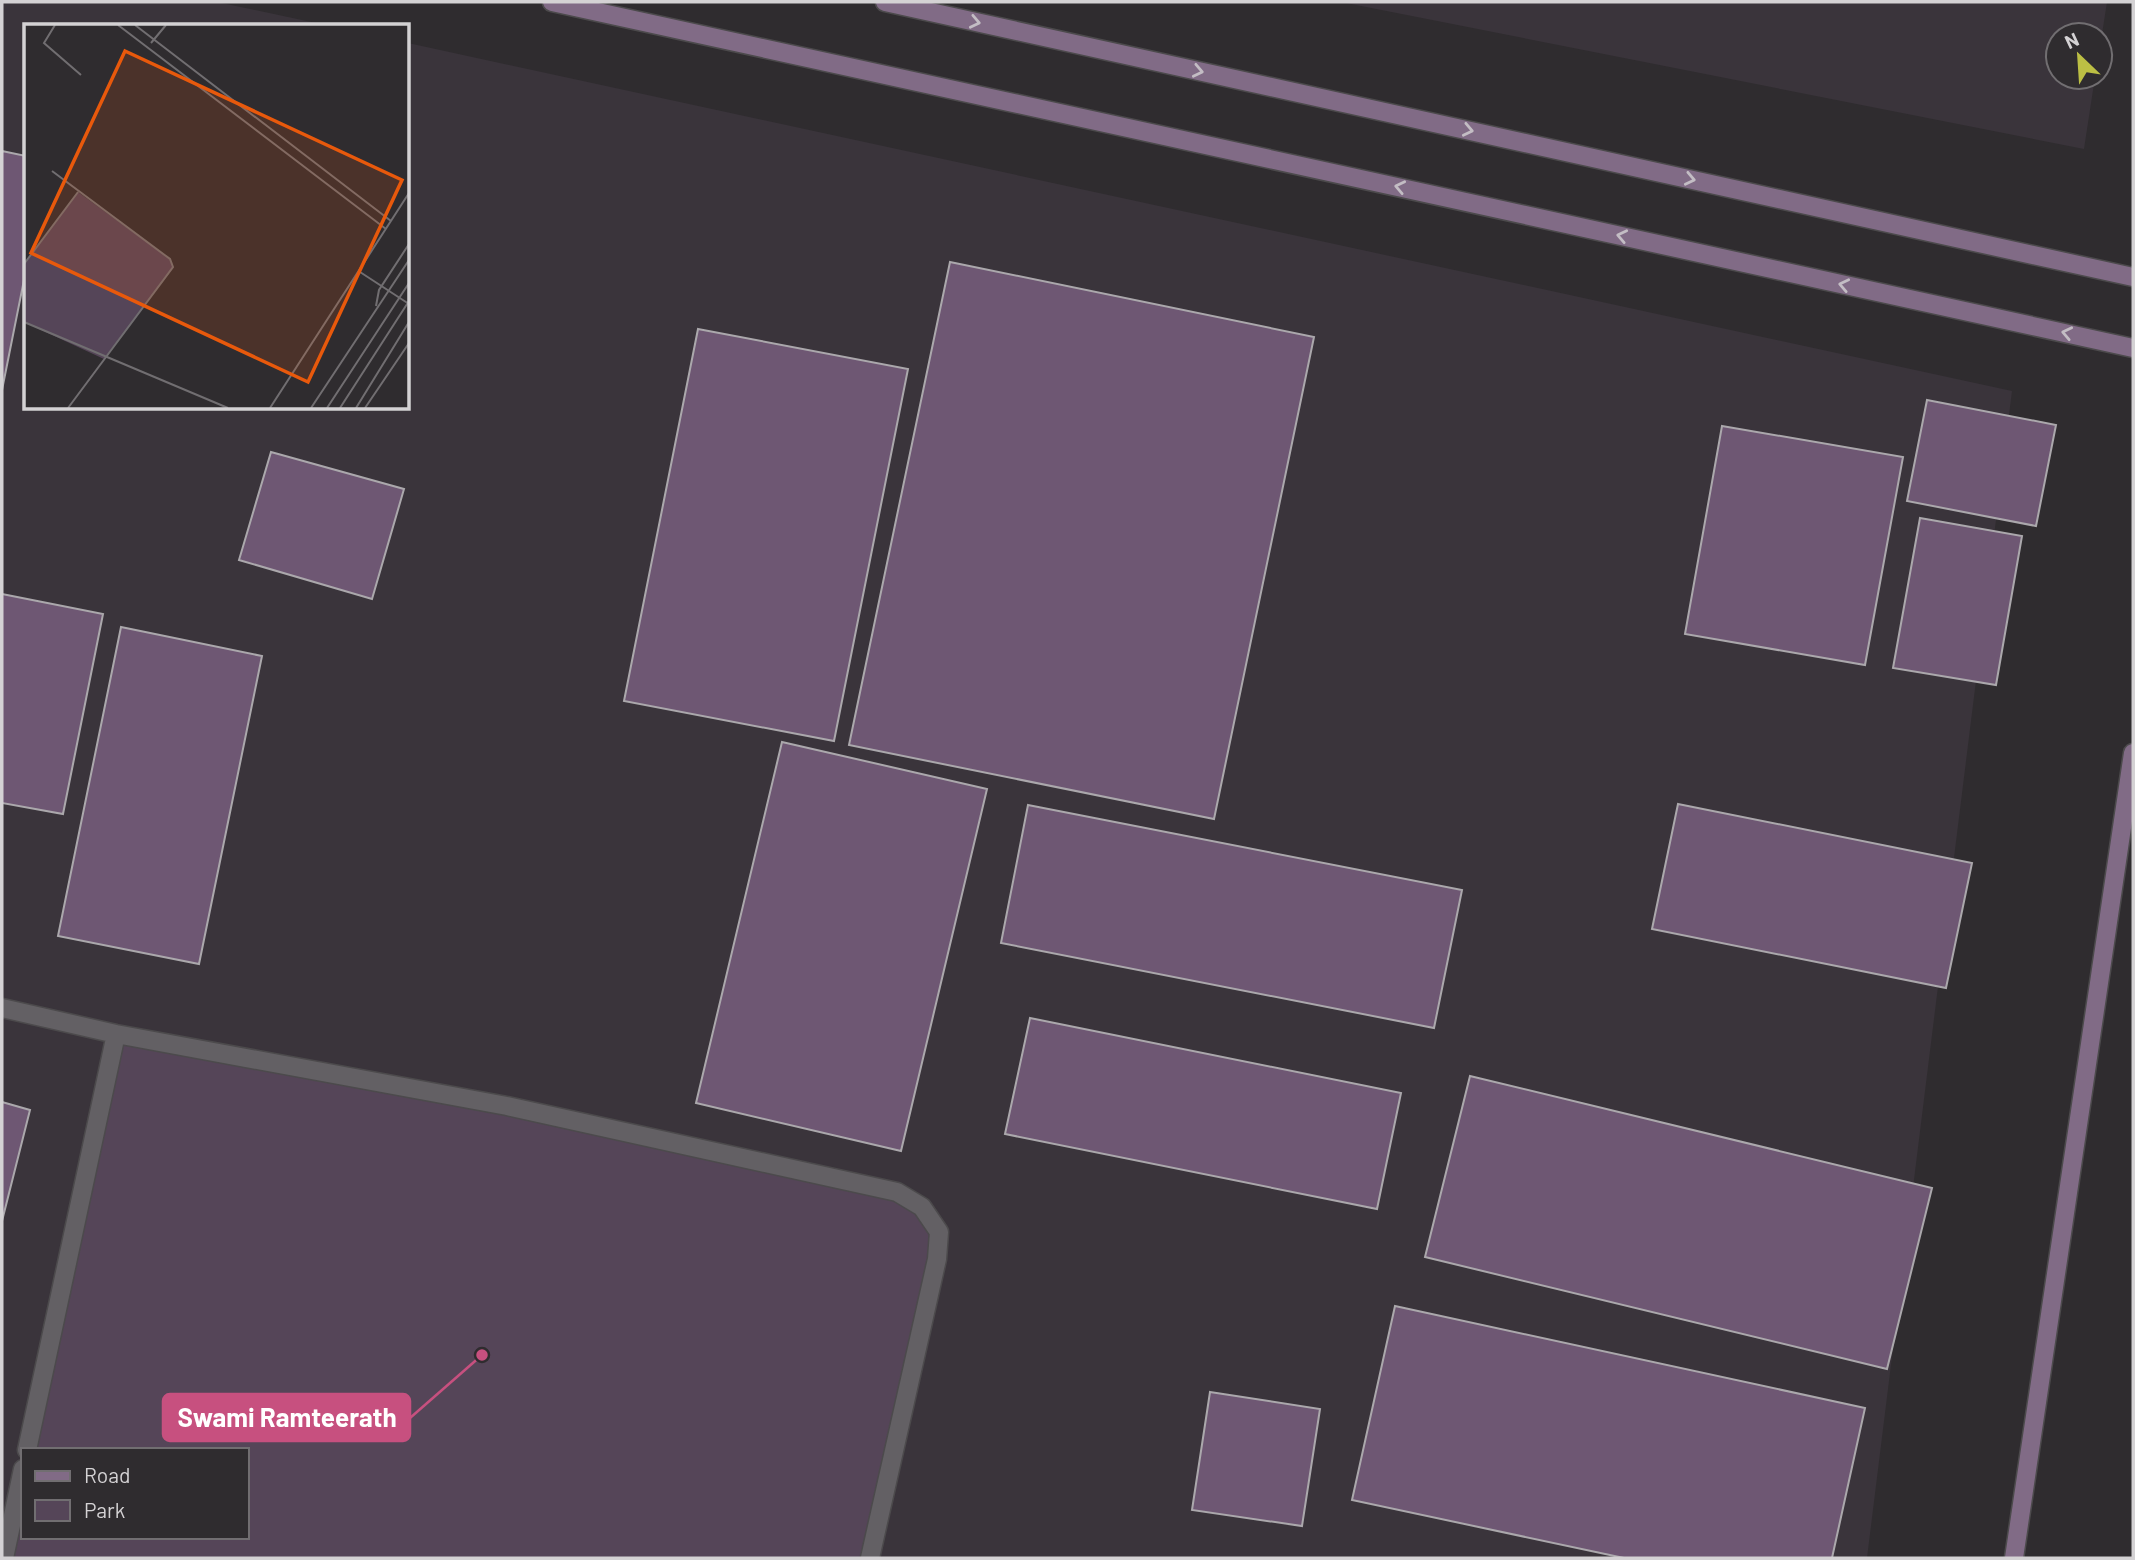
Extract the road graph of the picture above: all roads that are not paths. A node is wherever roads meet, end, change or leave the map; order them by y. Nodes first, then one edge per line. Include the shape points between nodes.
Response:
1 (552, 2) edge
2 (885, 2) edge
3 (2133, 277) edge
4 (2133, 348) edge
5 (2133, 753) edge
6 (2, 1008) edge
7 (116, 1034) junction
8 (27, 1448) edge
9 (21, 1478) edge
10 (4, 1558) edge
11 (870, 1558) edge
12 (2014, 1558) edge

4 -> 1 main road
2 -> 3 main road
5 - 12 main road
6 - 7 lane
7 - 8 lane
7 - 11 lane via 520,1109 897,1192 922,1206 939,1232 937,1259
9 - 10 lane

